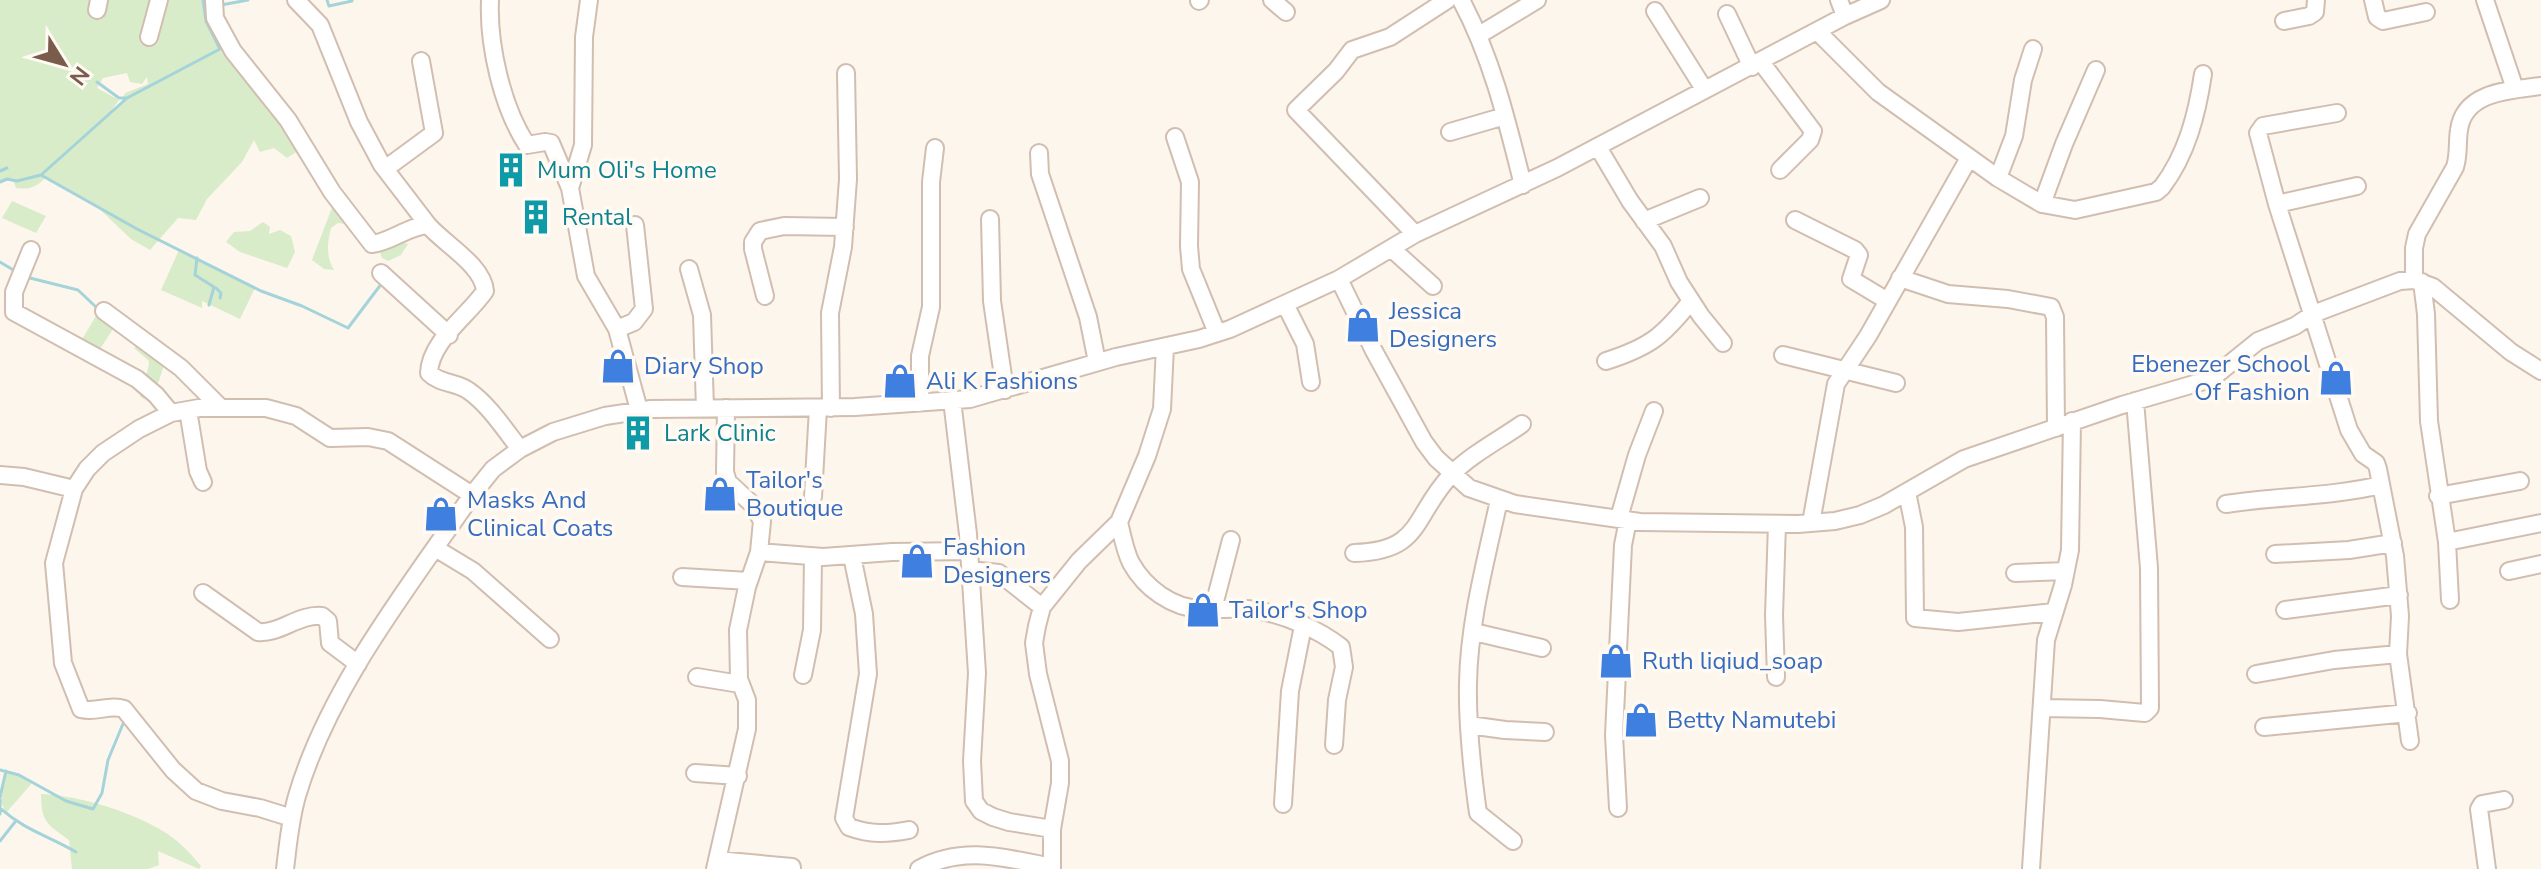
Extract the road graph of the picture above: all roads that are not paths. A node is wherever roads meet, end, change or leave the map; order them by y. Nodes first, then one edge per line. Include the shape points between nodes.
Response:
1 (159, 0) edge
2 (214, 0) edge
3 (296, 0) edge
4 (490, 0) edge
5 (589, 0) edge
6 (1272, 0) edge
7 (1447, 0) edge
8 (1461, 0) edge
9 (1537, 0) edge
10 (1881, 0) edge
11 (2316, 0) edge
12 (2373, 0) edge
13 (2485, 0) edge
14 (1842, 8) edge
15 (1655, 11) dead end
16 (1286, 12) dead end
17 (2426, 12) dead end
18 (1727, 14) dead end
19 (2284, 21) dead end
20 (1817, 31) junction
21 (1479, 35) junction
22 (149, 37) dead end
23 (2033, 49) dead end
24 (421, 61) dead end
25 (1756, 64) junction
26 (2096, 70) dead end
27 (846, 73) dead end
28 (2203, 74) dead end
29 (2541, 86) edge
30 (1704, 89) junction
31 (2515, 89) junction
32 (2337, 113) dead end
33 (1505, 116) junction
34 (1450, 132) dead end
35 (1175, 137) dead end
36 (1598, 147) junction
37 (935, 148) dead end
38 (1039, 153) dead end
39 (1969, 158) junction
40 (385, 169) junction
41 (1780, 170) dead end
42 (1998, 178) junction
43 (1523, 185) junction
44 (2357, 186) dead end
45 (570, 188) junction
46 (1700, 198) dead end
47 (2042, 204) junction
48 (2277, 204) junction
49 (990, 219) dead end
50 (1795, 220) dead end
51 (1644, 221) junction
52 (428, 225) junction
53 (635, 225) dead end
54 (845, 227) junction
55 (1415, 234) junction
56 (1392, 249) junction
57 (31, 250) dead end
58 (689, 269) dead end
59 (381, 273) dead end
60 (1900, 278) junction
61 (1339, 279) junction
62 (2418, 281) junction
63 (1433, 286) dead end
64 (765, 296) dead end
65 (1886, 300) junction
66 (1691, 301) junction
67 (1285, 304) junction
68 (104, 311) dead end
69 (2313, 314) junction
70 (617, 329) junction
71 (1217, 333) junction
72 (449, 335) junction
73 (1723, 343) dead end
74 (1165, 347) junction
75 (1783, 355) dead end
76 (1606, 361) dead end
77 (1097, 362) junction
78 (1847, 370) junction
79 (2541, 371) edge
80 (1311, 382) dead end
81 (1896, 383) dead end
82 (1005, 390) junction
83 (952, 400) junction
84 (2135, 401) junction
85 (920, 403) junction
86 (220, 407) junction
87 (705, 408) junction
88 (726, 408) junction
89 (824, 408) junction
90 (639, 410) junction
91 (1654, 411) dead end
92 (179, 412) junction
93 (2072, 421) junction
94 (1522, 424) dead end
95 (2056, 428) junction
96 (520, 449) junction
97 (0, 475) edge
98 (1452, 475) junction
99 (2520, 481) dead end
100 (203, 482) dead end
101 (2381, 485) junction
102 (74, 489) junction
103 (1907, 492) junction
104 (472, 495) junction
105 (2438, 496) junction
106 (813, 497) dead end
107 (1499, 500) junction
108 (2226, 504) dead end
109 (1624, 519) junction
110 (1119, 522) junction
111 (1811, 523) junction
112 (2541, 523) edge
113 (1777, 524) junction
114 (1231, 540) dead end
115 (2447, 542) junction
116 (2393, 543) junction
117 (435, 548) junction
118 (969, 551) junction
119 (759, 552) junction
120 (1354, 553) dead end
121 (2275, 554) dead end
122 (852, 556) junction
123 (813, 557) junction
124 (2541, 564) edge
125 (970, 570) junction
126 (2066, 571) junction
127 (2509, 571) dead end
128 (2015, 573) dead end
129 (682, 577) dead end
130 (749, 581) junction
131 (203, 593) dead end
132 (2399, 595) junction
133 (2450, 600) dead end
134 (1042, 607) junction
135 (1213, 609) junction
136 (2285, 610) dead end
137 (2053, 612) junction
138 (1303, 626) junction
139 (1474, 632) junction
140 (550, 639) dead end
141 (1542, 648) dead end
142 (2398, 654) junction
143 (358, 664) junction
144 (2256, 674) dead end
145 (803, 675) dead end
146 (697, 677) dead end
147 (1776, 677) dead end
148 (740, 684) junction
149 (2043, 708) junction
150 (2408, 713) junction
151 (1469, 725) junction
152 (2264, 727) dead end
153 (1545, 732) dead end
154 (2410, 741) dead end
155 (1334, 745) dead end
156 (695, 773) dead end
157 (738, 776) junction
158 (2504, 800) dead end
159 (1283, 804) dead end
160 (1618, 808) dead end
161 (292, 818) junction
162 (1052, 829) junction
163 (909, 830) dead end
164 (1513, 841) dead end
165 (716, 864) edge
166 (792, 867) edge
167 (1052, 868) edge
168 (285, 869) edge
169 (919, 869) edge
170 (2031, 869) edge
171 (2487, 869) edge

1 - 22 street
2 - 52 street via 215,18 233,51 288,120 372,244
3 - 40 street via 320,25 359,122
4 - 45 street via 493,50 517,128 527,145 551,143
5 - 45 street via 583,145
6 - 16 street
7 - 55 street via 1390,37 1352,50 1296,110
8 - 21 street
9 - 21 street
10 - 14 street
11 - 19 street via 2309,16
12 - 17 street via 2383,21
13 - 31 street
14 - 20 street
15 - 30 street
18 - 25 street
20 - 25 street
20 - 39 street via 1878,92
21 - 33 street
23 - 42 street via 2014,136
24 - 40 street via 434,133
25 - 30 street
25 - 41 street via 1813,131
26 - 47 street
27 - 54 street
28 - 47 street via 2186,143 2156,192 2075,210
29 - 31 street
30 - 36 street
31 - 62 street via 2487,96 2464,113 2455,167 2417,234
32 - 48 street via 2259,128
33 - 34 street
33 - 43 street
35 - 71 street via 1190,182 1191,269
36 - 43 street
36 - 51 street
37 - 85 street via 931,307 920,356
38 - 77 street via 1040,174 1088,317
39 - 42 street
39 - 60 street
40 - 52 street
42 - 47 street
43 - 55 street
44 - 48 street
45 - 70 street via 586,276
46 - 51 street
48 - 69 street
49 - 82 street via 992,301
50 - 65 street via 1855,250 1859,255 1851,279
51 - 66 street
52 - 72 street via 463,256 485,286
53 - 70 street via 644,309 634,322
54 - 64 street via 760,231 753,242 754,256
54 - 89 street via 830,313
55 - 56 street
56 - 61 street
56 - 63 street
57 - 92 street via 14,292 14,312 137,379
58 - 87 street via 702,315
59 - 72 street
60 - 65 street
60 - 95 street via 1948,294 2051,307
61 - 67 street
61 - 98 street via 1424,442
62 - 69 street via 2400,281
62 - 79 street via 2433,287
62 - 105 street via 2426,314 2429,421
65 - 78 street
66 - 73 street
66 - 76 street via 1649,344
67 - 71 street
67 - 80 street via 1305,344
68 - 86 street via 181,368
69 - 84 street via 2258,341 2211,379
69 - 101 street via 2349,430 2363,454 2376,463
70 - 90 street
71 - 74 street
72 - 96 street via 429,373 474,395
74 - 77 street
74 - 110 street via 1162,409
75 - 78 street
77 - 82 street
78 - 81 street
78 - 111 street via 1833,395
82 - 83 street
83 - 85 street
83 - 118 street
84 - 93 street
84 - 149 street via 2149,568 2150,708 2145,713
85 - 89 street
86 - 92 street
86 - 104 street via 288,413 335,440 383,439
87 - 88 street
87 - 90 street
88 - 89 street
88 - 119 street via 725,472 762,521
89 - 106 street
90 - 96 street via 579,423
91 - 109 street via 1637,455
92 - 100 street
92 - 102 street via 139,429 103,453
93 - 95 street
93 - 126 street
94 - 98 street
95 - 103 street via 1952,464
96 - 104 street via 493,469
97 - 102 street
98 - 107 street
98 - 120 street via 1404,541 1390,549
99 - 105 street
101 - 108 street via 2349,493
101 - 116 street
102 - 161 street via 54,563 63,663 81,709 124,709 196,791
103 - 111 street via 1860,515
103 - 137 street via 1914,527 1915,618 1958,622
104 - 117 street
105 - 115 street
107 - 109 street
107 - 139 street
109 - 113 street
109 - 160 street via 1614,735
110 - 134 street
110 - 135 street via 1130,561 1142,579 1180,606
111 - 113 street
112 - 115 street
113 - 147 street
114 - 135 street
115 - 133 street
116 - 121 street
116 - 132 street
117 - 140 street via 473,571
117 - 143 street
118 - 122 street
118 - 125 street
119 - 123 street
119 - 130 street
122 - 123 street
122 - 163 street via 864,614 868,674 844,818 849,827 871,834
123 - 145 street via 812,630
124 - 127 street
125 - 134 street via 999,573
125 - 162 street via 977,673 974,801 993,817
126 - 128 street
126 - 137 street
129 - 130 street
130 - 148 street via 738,630
131 - 143 street via 258,632 322,616 328,621 330,643
132 - 136 street
132 - 142 street
134 - 162 street via 1034,643 1060,761
135 - 138 street via 1255,610
137 - 149 street via 2043,669
138 - 155 street via 1336,642 1344,652
138 - 159 street via 1290,691
139 - 141 street
139 - 151 street
142 - 144 street
142 - 150 street
143 - 161 street via 324,727
146 - 148 street
148 - 157 street via 748,713
149 - 170 street
150 - 152 street
150 - 154 street
151 - 153 street
151 - 164 street via 1478,813
156 - 157 street
157 - 165 street
158 - 171 street via 2479,809
161 - 168 street
162 - 167 street
165 - 166 street
167 - 169 street via 983,854

